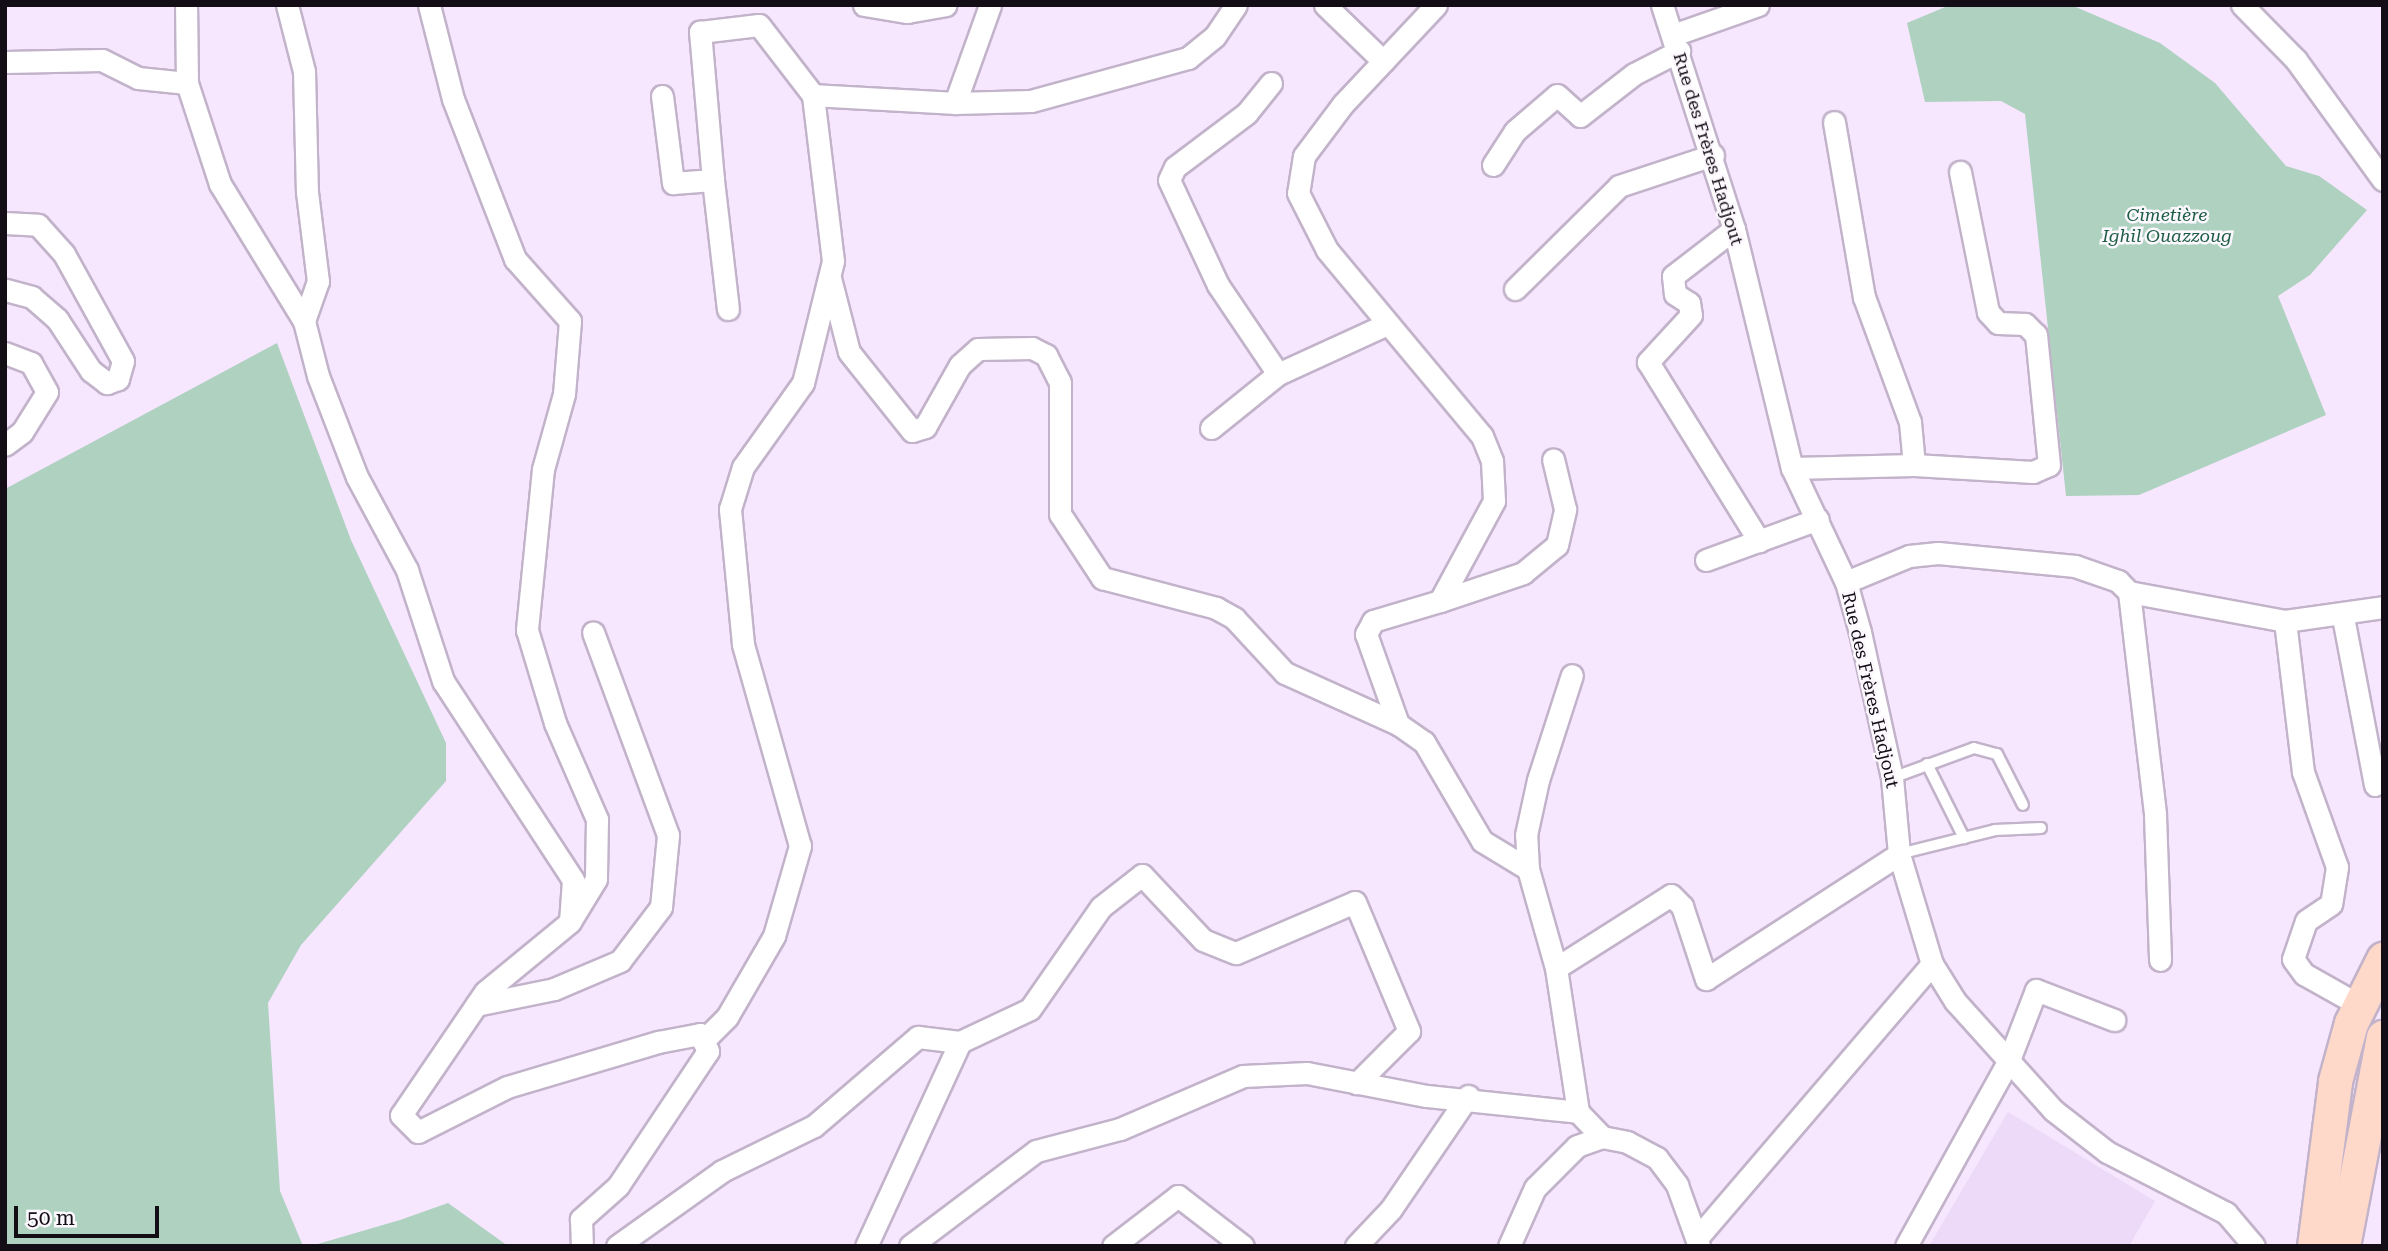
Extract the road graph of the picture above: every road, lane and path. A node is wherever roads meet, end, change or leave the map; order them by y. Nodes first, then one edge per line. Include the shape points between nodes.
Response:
1 (186, 5) edge
2 (287, 5) edge
3 (429, 5) edge
4 (864, 5) edge
5 (945, 5) edge
6 (990, 5) edge
7 (1236, 5) edge
8 (1325, 5) edge
9 (1436, 5) edge
10 (1662, 5) edge
11 (1758, 5) edge
12 (2242, 5) edge
13 (1676, 43) junction
14 (1382, 61) junction
15 (5, 62) edge
16 (187, 83) junction
17 (1271, 83) dead end
18 (813, 95) junction
19 (662, 96) dead end
20 (954, 103) junction
21 (1833, 122) dead end
22 (1713, 155) junction
23 (1493, 164) dead end
24 (1960, 172) dead end
25 (713, 180) junction
26 (2383, 180) edge
27 (5, 223) edge
28 (1734, 229) junction
29 (829, 276) junction
30 (1515, 289) dead end
31 (5, 290) edge
32 (728, 309) dead end
33 (304, 320) junction
34 (1385, 325) junction
35 (5, 353) edge
36 (1278, 374) junction
37 (1211, 428) dead end
38 (5, 445) edge
39 (1553, 459) dead end
40 (1914, 465) junction
41 (1792, 468) junction
42 (1818, 519) junction
43 (1759, 541) junction
44 (1706, 561) dead end
45 (1846, 582) junction
46 (2129, 592) junction
47 (1440, 601) junction
48 (2383, 607) edge
49 (2343, 617) junction
50 (2285, 621) junction
51 (593, 632) dead end
52 (1572, 676) dead end
53 (1398, 724) junction
54 (1927, 764) junction
55 (1892, 778) junction
56 (2375, 785) dead end
57 (2023, 805) dead end
58 (2041, 828) dead end
59 (1964, 838) junction
60 (1899, 854) junction
61 (1528, 869) junction
62 (570, 922) junction
63 (2383, 959) edge
64 (2160, 960) dead end
65 (1932, 964) junction
66 (1556, 968) junction
67 (476, 1005) junction
68 (2359, 1005) junction
69 (2114, 1020) dead end
70 (2383, 1037) edge
71 (703, 1041) junction
72 (960, 1042) junction
73 (2009, 1060) junction
74 (1357, 1083) junction
75 (1468, 1096) junction
76 (1578, 1112) junction
77 (1602, 1137) junction
78 (1699, 1242) edge
79 (583, 1246) edge
80 (617, 1246) edge
81 (866, 1246) edge
82 (910, 1246) edge
83 (1113, 1246) edge
84 (1243, 1246) edge
85 (1356, 1246) edge
86 (1509, 1246) edge
87 (1906, 1246) edge
88 (2254, 1246) edge
89 (2314, 1246) edge
90 (2343, 1246) edge

1 - 16 street
2 - 33 street via 304,71 306,192 318,281
3 - 62 street via 453,99 514,259 570,321 564,394 543,469 527,630 555,723 597,819 596,879
4 - 5 street via 907,12
6 - 20 street
7 - 20 street via 1215,36 1188,58 1031,102
8 - 14 street
9 - 14 street
10 - 13 street, Rue des Frères Hadjout
11 - 13 street
12 - 26 street via 2296,60
13 - 22 street, Rue des Frères Hadjout
13 - 23 street via 1580,116 1557,95 1515,131
14 - 34 street via 1304,156 1296,178 1327,250
15 - 16 street via 102,60 138,78
16 - 33 street via 220,184
17 - 36 street via 1247,113 1175,167 1169,180 1218,285
18 - 20 street
18 - 25 street via 759,25 700,32
18 - 29 street via 826,178
19 - 25 street via 673,183
21 - 40 street via 1864,297 1910,422
22 - 28 street, Rue des Frères Hadjout
22 - 30 street via 1619,186
24 - 40 street via 1988,312 1998,323 2025,324 2036,335 2049,465 2033,471
25 - 32 street
27 - 31 street via 38,225 64,254 123,361 118,379 107,383 91,371 57,319 32,297
28 - 41 street, Rue des Frères Hadjout
28 - 43 street via 1674,276 1675,294 1689,303 1691,314 1648,362
29 - 53 street via 849,352 912,431 925,427 960,365 978,349 1032,348 1046,355 1060,382 1060,514 1102,578 1216,608 1234,618 1285,673
29 - 71 street via 803,383 743,467 730,509 743,644 800,846 774,936 727,1017
33 - 62 street via 357,477 402,558 443,681 573,880
34 - 36 street
34 - 47 street via 1482,436 1492,461 1494,501
35 - 38 street via 32,363 47,392 22,432
36 - 37 street
39 - 47 street via 1565,509 1558,545 1523,573
40 - 41 street
41 - 42 street, Rue des Frères Hadjout
42 - 43 street
42 - 45 street, Rue des Frères Hadjout
43 - 44 street
45 - 46 street via 1909,556 1938,553 2075,566 2118,580
45 - 55 street, Rue des Frères Hadjout
46 - 50 street
46 - 64 street via 2155,815
47 - 53 street via 1367,626
48 - 49 street
49 - 50 street
49 - 56 street
50 - 68 street via 2303,772 2337,867 2331,904 2306,921 2293,960 2304,974
51 - 67 street via 668,835 661,907 620,961 554,989
52 - 61 street via 1538,780 1526,835
53 - 61 street via 1424,742 1482,841
54 - 55 lane
54 - 57 lane via 1974,748 1997,754
54 - 59 lane
55 - 60 street, Rue des Frères Hadjout
58 - 59 lane
59 - 60 lane
60 - 65 street, Rue des Frères Hadjout
60 - 66 street via 1706,979 1682,905 1671,895
61 - 66 street
62 - 67 street
63 - 68 main road
65 - 73 street, Rue des Frères Hadjout via 1955,1001
65 - 78 street
66 - 76 street
67 - 71 street via 401,1115 418,1132 507,1087 658,1042 699,1034
68 - 89 main road via 2335,1081
69 - 73 street via 2036,990
70 - 90 main road
71 - 79 street via 708,1051 618,1186 581,1219
72 - 74 street via 1030,1009 1101,907 1142,875 1203,940 1236,953 1355,902 1409,1031
72 - 80 street via 918,1037 814,1126 722,1171
72 - 81 street
73 - 87 street
73 - 88 street, Rue des Frères Hadjout via 2077,1130 2226,1213
74 - 75 street
74 - 82 street via 1307,1073 1243,1076 1120,1129 1037,1152
75 - 76 street
75 - 85 street via 1391,1209
76 - 77 street
77 - 78 street via 1627,1142 1657,1158 1677,1185
77 - 86 street via 1577,1146 1535,1188
83 - 84 street via 1178,1196

